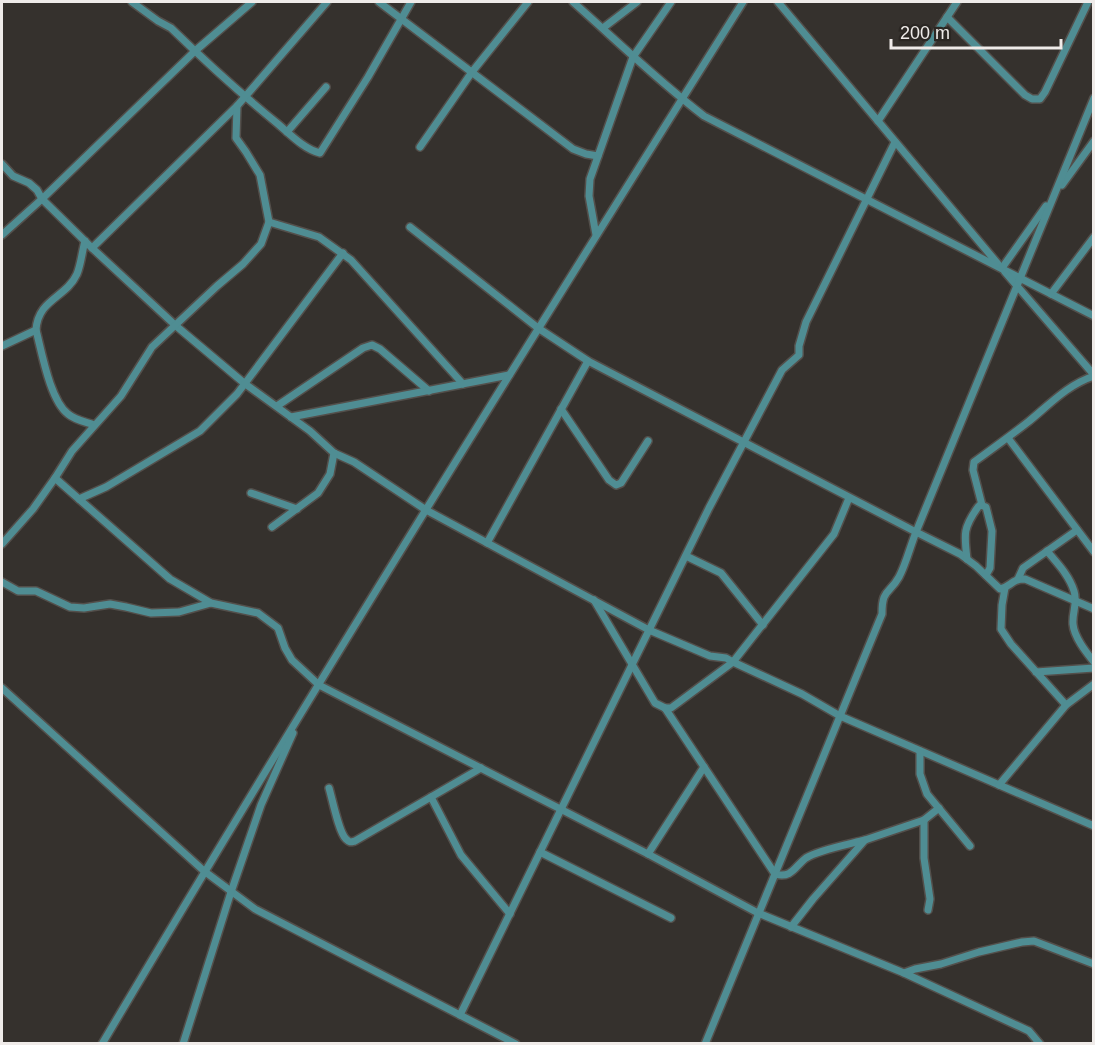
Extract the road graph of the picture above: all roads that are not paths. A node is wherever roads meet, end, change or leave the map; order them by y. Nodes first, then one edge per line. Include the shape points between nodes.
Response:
1 (132, 2) edge
2 (252, 2) edge
3 (327, 2) edge
4 (379, 2) edge
5 (411, 2) edge
6 (528, 2) edge
7 (573, 2) edge
8 (637, 2) edge
9 (671, 2) edge
10 (743, 2) edge
11 (778, 2) edge
12 (957, 2) edge
13 (1088, 2) edge
14 (947, 17) junction
15 (401, 18) junction
16 (603, 28) junction
17 (195, 51) junction
18 (633, 57) junction
19 (472, 72) junction
20 (326, 87) dead end
21 (244, 97) junction
22 (1094, 98) edge
23 (682, 99) junction
24 (237, 106) junction
25 (878, 121) junction
26 (287, 132) junction
27 (895, 142) junction
28 (1092, 145) edge
29 (420, 147) dead end
30 (598, 156) junction
31 (2, 164) edge
32 (1054, 196) junction
33 (42, 199) junction
34 (867, 199) junction
35 (269, 222) junction
36 (410, 227) dead end
37 (2, 235) edge
38 (596, 235) junction
39 (1094, 237) edge
40 (85, 241) junction
41 (92, 248) junction
42 (343, 253) junction
43 (1002, 268) junction
44 (1021, 278) junction
45 (1017, 286) junction
46 (1051, 294) junction
47 (1094, 316) edge
48 (175, 325) junction
49 (538, 328) junction
50 (36, 330) junction
51 (2, 346) edge
52 (588, 361) junction
53 (509, 375) junction
54 (1094, 375) edge
55 (244, 382) junction
56 (463, 384) junction
57 (429, 391) junction
58 (277, 406) junction
59 (561, 409) junction
60 (291, 417) junction
61 (94, 425) junction
62 (1008, 438) junction
63 (648, 441) dead end
64 (744, 443) junction
65 (334, 453) junction
66 (55, 478) junction
67 (251, 493) dead end
68 (849, 498) junction
69 (79, 499) junction
70 (982, 505) junction
71 (297, 509) junction
72 (426, 510) junction
73 (272, 527) dead end
74 (1077, 530) junction
75 (916, 532) junction
76 (487, 543) junction
77 (2, 544) edge
78 (1047, 551) junction
79 (1094, 552) edge
80 (686, 556) junction
81 (967, 559) junction
82 (986, 575) junction
83 (1018, 579) junction
84 (2, 582) edge
85 (1005, 588) junction
86 (594, 600) junction
87 (1077, 602) junction
88 (211, 603) junction
89 (1094, 609) edge
90 (763, 625) junction
91 (649, 630) junction
92 (734, 662) junction
93 (1094, 662) edge
94 (632, 665) junction
95 (1094, 668) edge
96 (1036, 672) junction
97 (1094, 684) edge
98 (319, 685) junction
99 (2, 688) edge
100 (1066, 705) junction
101 (305, 706) junction
102 (665, 708) junction
103 (840, 716) junction
104 (920, 751) junction
105 (481, 768) junction
106 (704, 768) junction
107 (999, 785) junction
108 (329, 788) dead end
109 (431, 797) junction
110 (939, 808) junction
111 (561, 809) junction
112 (924, 820) junction
113 (1094, 826) edge
114 (865, 840) junction
115 (970, 846) dead end
116 (540, 852) junction
117 (648, 854) junction
118 (204, 871) junction
119 (775, 874) junction
120 (231, 892) junction
121 (928, 910) dead end
122 (758, 913) junction
123 (510, 914) junction
124 (671, 918) dead end
125 (791, 927) junction
126 (1094, 964) edge
127 (904, 974) junction
128 (460, 1015) junction
129 (102, 1044) edge
130 (183, 1044) edge
131 (516, 1044) edge
132 (705, 1044) edge
133 (1040, 1044) edge

1 - 17 street via 171,28
2 - 17 street
3 - 21 street
4 - 15 street
5 - 15 street
6 - 19 street
7 - 16 street
8 - 16 street
9 - 18 street
10 - 23 street
11 - 25 street
12 - 14 street
13 - 14 street via 1040,99 1025,95
14 - 25 street
15 - 19 street
15 - 26 street via 320,153
16 - 18 street
17 - 21 street
17 - 33 street
18 - 23 street
18 - 30 street
19 - 29 street
19 - 30 street via 573,148
20 - 26 street
21 - 24 street
21 - 26 street
22 - 32 street
23 - 34 street via 704,116
23 - 38 street
24 - 35 street via 236,138 260,175
24 - 41 street
25 - 27 street
27 - 34 street
27 - 43 street
28 - 32 street
30 - 38 street via 589,196
31 - 33 street via 13,176 37,190
32 - 43 street
32 - 44 street
33 - 37 street
33 - 40 street
34 - 43 street
34 - 64 street via 806,322 799,355 782,370
35 - 42 street via 319,237
35 - 48 street via 261,244 243,264
36 - 49 street
38 - 49 street
39 - 46 street
40 - 41 street
40 - 50 street via 77,274 44,307 36,319
41 - 48 street
42 - 55 street
42 - 56 street
43 - 44 street
43 - 45 street
44 - 45 street
44 - 46 street
45 - 54 street
45 - 75 street
46 - 47 street
48 - 55 street
48 - 61 street via 152,347 122,396
49 - 52 street
49 - 53 street
50 - 51 street
50 - 61 street via 60,407 70,416
52 - 59 street
52 - 64 street
53 - 56 street
53 - 72 street
54 - 62 street via 1064,391
55 - 58 street
55 - 69 street via 200,431
56 - 57 street
57 - 58 street via 372,345
57 - 60 street
58 - 60 street
59 - 63 street via 616,485
59 - 76 street
60 - 65 street
61 - 66 street
62 - 70 street via 974,462
62 - 74 street
64 - 68 street
64 - 80 street
65 - 71 street via 324,484
65 - 72 street
66 - 69 street
66 - 77 street
67 - 71 street
68 - 75 street
68 - 90 street via 834,534
69 - 88 street via 170,579
70 - 81 street via 966,526
70 - 82 street via 986,507 992,531 990,568
71 - 73 street
72 - 76 street
72 - 98 street
74 - 78 street
74 - 79 street
75 - 81 street
75 - 103 street via 899,578 885,593 882,614
76 - 86 street
78 - 83 street via 1023,568
78 - 87 street via 1064,571
80 - 90 street via 721,573
80 - 91 street
81 - 82 street
82 - 85 street via 1000,589
83 - 85 street
83 - 87 street
84 - 88 street via 18,591 36,591 70,607 110,604 170,613
85 - 96 street via 1001,629
86 - 91 street
86 - 94 street
87 - 89 street
87 - 93 street via 1073,625
88 - 98 street via 258,613 278,628 292,660
90 - 92 street
91 - 92 street
91 - 94 street
92 - 102 street via 671,708
92 - 103 street
94 - 102 street via 655,703
94 - 111 street
95 - 96 street
96 - 100 street
97 - 100 street
98 - 101 street
98 - 105 street
99 - 118 street
100 - 107 street
101 - 118 street
101 - 120 street via 261,805
102 - 106 street
103 - 104 street
103 - 119 street
104 - 107 street
104 - 110 street via 920,774 927,794
105 - 109 street
105 - 111 street
106 - 117 street
106 - 119 street
107 - 113 street
108 - 109 street via 341,832 351,842
109 - 123 street via 461,855
110 - 112 street
110 - 115 street
111 - 116 street
111 - 117 street
112 - 114 street
112 - 121 street
114 - 119 street via 807,857 786,875
114 - 125 street
116 - 123 street
116 - 124 street
117 - 122 street
118 - 120 street
118 - 129 street
119 - 122 street
120 - 128 street via 255,909
120 - 130 street
122 - 125 street
122 - 132 street
123 - 128 street
125 - 127 street
126 - 127 street via 1034,941
127 - 133 street via 1029,1031
128 - 131 street

